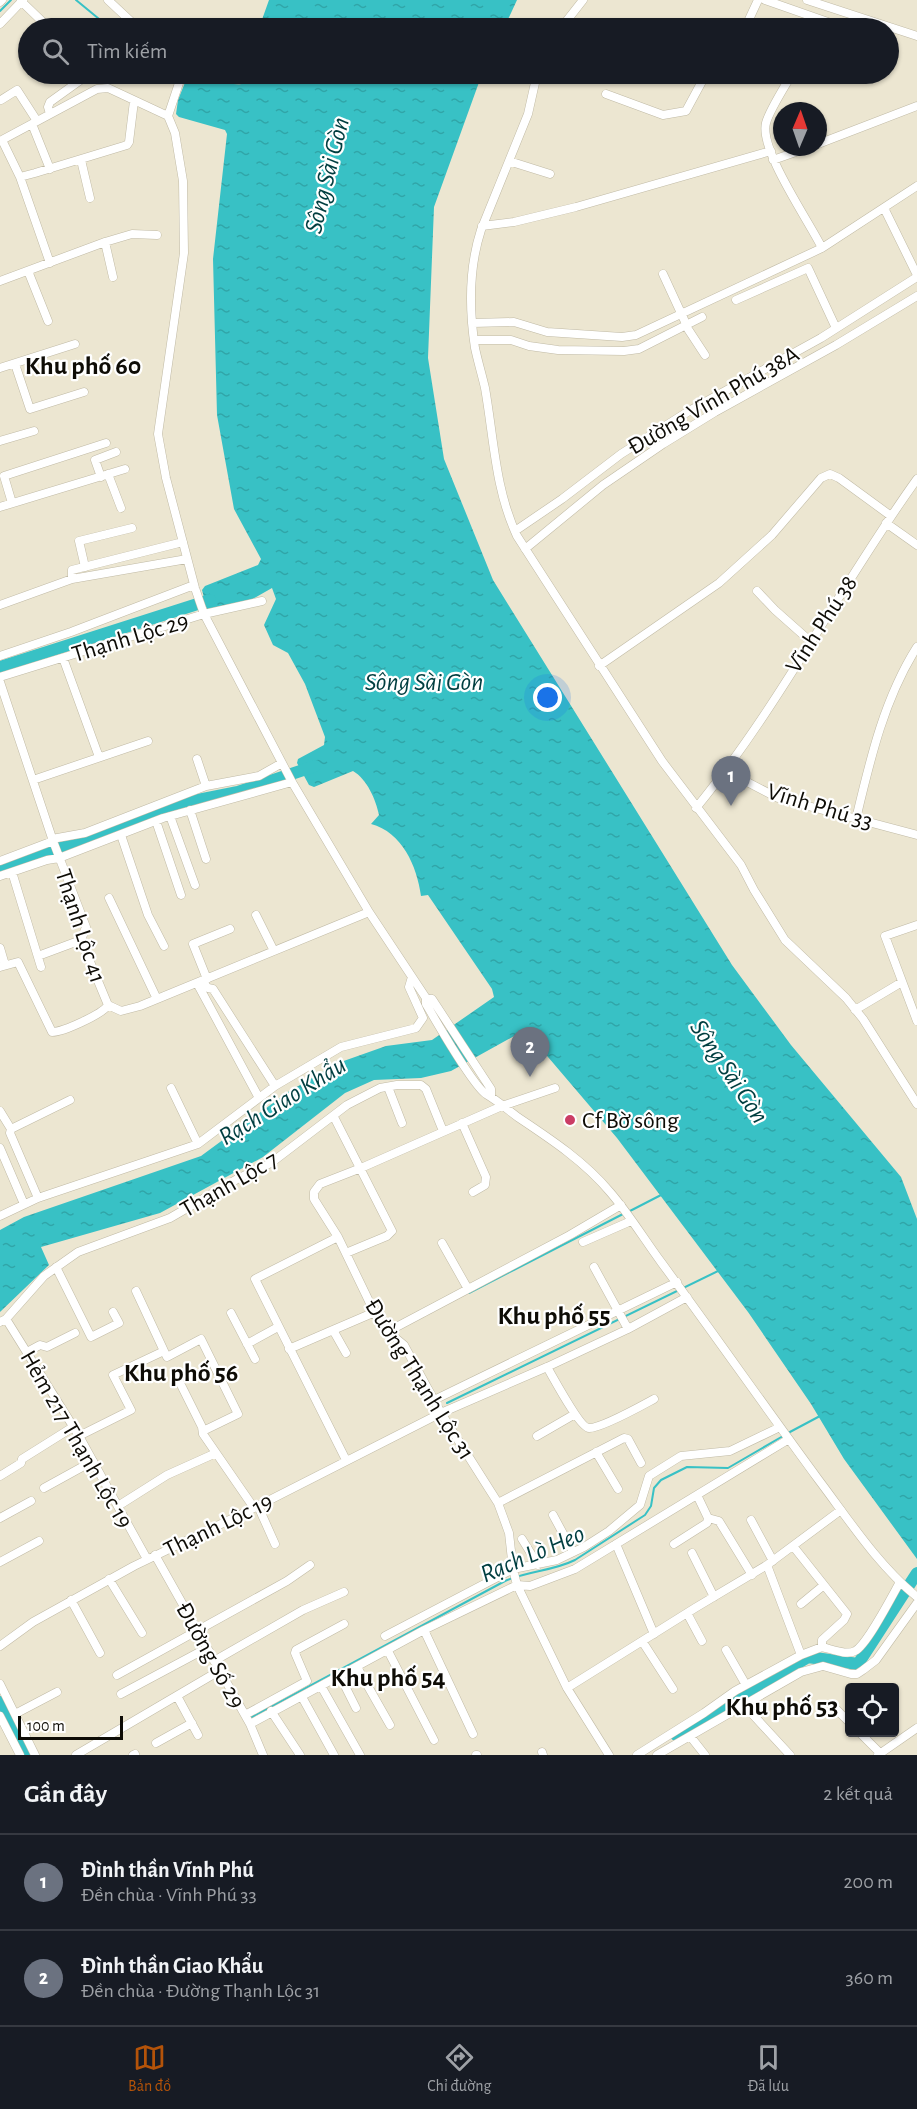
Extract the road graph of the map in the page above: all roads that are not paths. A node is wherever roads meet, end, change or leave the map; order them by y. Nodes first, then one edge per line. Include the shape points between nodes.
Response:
1 (108, 0) edge
2 (583, 0) edge
3 (758, 0) edge
4 (765, 0) edge
5 (807, 0) edge
6 (22, 1) edge
7 (39, 18) edge
8 (127, 18) edge
9 (569, 18) edge
10 (750, 18) edge
11 (816, 18) edge
12 (859, 18) edge
13 (0, 24) edge
14 (900, 32) edge
15 (917, 36) edge
16 (75, 84) edge
17 (179, 84) edge
18 (535, 84) edge
19 (701, 84) edge
20 (787, 84) edge
21 (606, 94) dead end
22 (1, 100) edge
23 (134, 101) junction
24 (917, 106) edge
25 (50, 114) junction
26 (168, 116) junction
27 (35, 122) junction
28 (1, 140) edge
29 (827, 141) edge
30 (771, 151) junction
31 (784, 156) edge
32 (81, 160) junction
33 (773, 160) junction
34 (509, 161) junction
35 (50, 169) junction
36 (550, 174) dead end
37 (20, 177) junction
38 (917, 186) edge
39 (90, 198) dead end
40 (884, 208) junction
41 (482, 226) junction
42 (157, 234) dead end
43 (105, 242) junction
44 (822, 248) junction
45 (50, 263) junction
46 (28, 271) junction
47 (663, 274) dead end
48 (917, 276) edge
49 (113, 277) dead end
50 (0, 281) edge
51 (917, 296) edge
52 (736, 300) dead end
53 (702, 317) dead end
54 (48, 321) dead end
55 (684, 321) junction
56 (473, 323) junction
57 (836, 328) junction
58 (474, 340) junction
59 (75, 344) dead end
60 (705, 355) dead end
61 (15, 364) junction
62 (0, 368) edge
63 (84, 392) dead end
64 (34, 431) dead end
65 (0, 441) edge
66 (106, 443) dead end
67 (116, 452) dead end
68 (125, 469) dead end
69 (104, 476) junction
70 (917, 479) edge
71 (12, 503) junction
72 (0, 507) edge
73 (121, 508) dead end
74 (889, 519) junction
75 (132, 528) dead end
76 (515, 531) junction
77 (183, 542) junction
78 (917, 545) edge
79 (525, 549) junction
80 (188, 559) junction
81 (85, 567) junction
82 (72, 579) junction
83 (195, 587) junction
84 (757, 591) dead end
85 (262, 601) dead end
86 (0, 605) edge
87 (204, 614) junction
88 (810, 641) junction
89 (917, 647) edge
90 (0, 656) edge
91 (63, 658) junction
92 (599, 666) junction
93 (0, 677) edge
94 (0, 682) edge
95 (148, 741) dead end
96 (99, 757) junction
97 (197, 759) dead end
98 (283, 764) junction
99 (726, 771) junction
100 (33, 780) junction
101 (292, 782) junction
102 (206, 786) junction
103 (696, 808) junction
104 (190, 810) junction
105 (170, 816) junction
106 (856, 819) junction
107 (156, 821) junction
108 (121, 835) junction
109 (917, 835) edge
110 (53, 840) junction
111 (59, 856) junction
112 (206, 859) dead end
113 (0, 861) edge
114 (12, 872) junction
115 (0, 876) edge
116 (195, 885) dead end
117 (181, 895) dead end
118 (109, 898) dead end
119 (369, 912) junction
120 (256, 915) dead end
121 (917, 925) edge
122 (230, 929) dead end
123 (81, 940) junction
124 (164, 946) dead end
125 (0, 948) edge
126 (274, 951) junction
127 (38, 956) junction
128 (3, 966) edge
129 (41, 967) dead end
130 (412, 977) junction
131 (202, 981) junction
132 (902, 982) junction
133 (157, 999) junction
134 (108, 1005) junction
135 (915, 1009) edge
136 (855, 1010) junction
137 (917, 1021) edge
138 (275, 1086) junction
139 (388, 1087) junction
140 (171, 1088) dead end
141 (555, 1088) dead end
142 (259, 1098) junction
143 (70, 1100) dead end
144 (917, 1104) edge
145 (502, 1106) junction
146 (0, 1111) edge
147 (334, 1116) junction
148 (402, 1123) dead end
149 (462, 1123) junction
150 (11, 1129) junction
151 (443, 1131) junction
152 (198, 1143) junction
153 (0, 1148) edge
154 (361, 1168) junction
155 (473, 1192) dead end
156 (38, 1198) junction
157 (24, 1204) junction
158 (622, 1207) junction
159 (0, 1216) edge
160 (630, 1219) junction
161 (338, 1237) junction
162 (583, 1242) dead end
163 (442, 1243) dead end
164 (346, 1253) junction
165 (57, 1267) junction
166 (594, 1267) dead end
167 (678, 1284) junction
168 (468, 1289) junction
169 (136, 1292) dead end
170 (686, 1295) junction
171 (113, 1312) dead end
172 (231, 1312) dead end
173 (375, 1312) junction
174 (619, 1312) junction
175 (3, 1321) edge
176 (626, 1325) junction
177 (278, 1327) junction
178 (333, 1330) junction
179 (387, 1332) junction
180 (75, 1333) dead end
181 (247, 1344) junction
182 (289, 1349) junction
183 (29, 1351) junction
184 (164, 1351) junction
185 (346, 1353) dead end
186 (255, 1359) dead end
187 (547, 1367) junction
188 (175, 1373) dead end
189 (434, 1400) junction
190 (654, 1400) dead end
191 (441, 1413) junction
192 (576, 1414) junction
193 (73, 1427) junction
194 (782, 1429) junction
195 (203, 1431) junction
196 (79, 1436) junction
197 (537, 1437) dead end
198 (789, 1439) junction
199 (596, 1452) junction
200 (216, 1453) junction
201 (346, 1460) junction
202 (93, 1461) junction
203 (641, 1463) dead end
204 (0, 1476) edge
205 (44, 1488) dead end
206 (618, 1489) dead end
207 (697, 1495) junction
208 (32, 1501) dead end
209 (498, 1503) junction
210 (118, 1506) junction
211 (256, 1507) junction
212 (842, 1510) junction
213 (554, 1515) dead end
214 (0, 1518) edge
215 (708, 1518) junction
216 (751, 1520) dead end
217 (522, 1539) dead end
218 (39, 1541) dead end
219 (276, 1544) dead end
220 (616, 1544) junction
221 (674, 1544) dead end
222 (793, 1546) junction
223 (573, 1552) junction
224 (692, 1553) dead end
225 (155, 1556) junction
226 (147, 1559) junction
227 (0, 1562) edge
228 (770, 1563) junction
229 (538, 1565) junction
230 (310, 1566) dead end
231 (513, 1571) junction
232 (752, 1575) junction
233 (110, 1579) junction
234 (517, 1583) junction
235 (902, 1584) junction
236 (824, 1585) junction
237 (344, 1592) dead end
238 (714, 1597) junction
239 (916, 1598) edge
240 (71, 1600) junction
241 (801, 1604) dead end
242 (687, 1613) junction
243 (344, 1624) dead end
244 (424, 1630) junction
245 (197, 1631) junction
246 (142, 1634) dead end
247 (654, 1634) junction
248 (385, 1636) dead end
249 (642, 1641) junction
250 (702, 1641) dead end
251 (0, 1646) edge
252 (822, 1647) junction
253 (207, 1648) junction
254 (726, 1650) dead end
255 (388, 1651) junction
256 (100, 1653) dead end
257 (801, 1655) junction
258 (214, 1661) junction
259 (357, 1667) junction
260 (219, 1671) junction
261 (117, 1675) dead end
262 (340, 1676) junction
263 (0, 1684) edge
264 (746, 1685) junction
265 (321, 1686) junction
266 (567, 1688) junction
267 (673, 1689) dead end
268 (57, 1692) dead end
269 (121, 1694) dead end
270 (177, 1696) junction
271 (302, 1697) junction
272 (744, 1705) junction
273 (356, 1707) dead end
274 (834, 1707) dead end
275 (271, 1712) junction
276 (15, 1713) junction
277 (245, 1715) junction
278 (0, 1716) edge
279 (845, 1719) edge
280 (192, 1723) junction
281 (250, 1724) junction
282 (390, 1725) dead end
283 (917, 1728) edge
284 (473, 1734) dead end
285 (198, 1735) dead end
286 (690, 1736) junction
287 (864, 1737) edge
288 (435, 1740) dead end
289 (156, 1743) dead end
290 (19, 1754) edge
291 (879, 1754) edge
292 (35, 1755) edge
293 (76, 1755) edge
294 (263, 1755) edge
295 (300, 1755) edge
296 (334, 1755) edge
297 (360, 1755) edge
298 (609, 1755) edge
299 (637, 1755) edge
300 (657, 1755) edge
301 (705, 1755) edge
302 (790, 1755) edge

1 - 8 street
2 - 9 street
3 - 10 street
4 - 11 street
5 - 12 street
6 - 7 street
6 - 13 street
14 - 15 street
16 - 25 street via 50,102
17 - 26 street
18 - 34 street via 528,114
19 - 21 street via 686,111 663,115
20 - 30 street via 766,124
22 - 27 street via 17,90
23 - 25 street via 108,88 97,89
23 - 26 street
23 - 32 street via 129,144
24 - 29 street
25 - 27 street
26 - 77 street via 176,133 183,182 184,253 158,434
27 - 28 street
27 - 35 street
28 - 37 street
30 - 33 street
30 - 41 street via 576,207
31 - 33 street
32 - 35 street
32 - 39 street
33 - 44 street
34 - 36 street
34 - 41 street
35 - 37 street
37 - 45 street
38 - 40 street
40 - 44 street
40 - 48 street
41 - 56 street via 472,267
42 - 43 street via 132,234
43 - 45 street
43 - 49 street
44 - 55 street
45 - 46 street
46 - 50 street
46 - 54 street
47 - 55 street
48 - 57 street, Đường Vĩnh Phú 38A
51 - 79 street via 663,444 603,484
52 - 57 street via 808,268
53 - 55 street
55 - 56 street via 622,337 547,332 514,321
55 - 58 street via 639,349 624,351 558,350 511,340
55 - 60 street
56 - 58 street
57 - 76 street, Đường Vĩnh Phú 38A via 689,411
58 - 76 street via 485,388 496,474
59 - 61 street
61 - 62 street
61 - 63 street via 30,409
64 - 65 street
66 - 71 street via 4,476
67 - 69 street via 95,459
68 - 69 street
69 - 71 street
69 - 73 street
70 - 74 street, Vĩnh Phú 38
71 - 72 street
74 - 78 street
74 - 88 street, Vĩnh Phú 38
74 - 92 street via 839,478 830,474 821,478 772,535 719,583
75 - 81 street via 79,541
76 - 79 street
77 - 80 street
77 - 81 street
79 - 92 street
80 - 82 street
80 - 83 street
81 - 82 street via 72,570
82 - 86 street
83 - 87 street
83 - 90 street
84 - 88 street
85 - 87 street, Thạnh Lộc 29
87 - 91 street, Thạnh Lộc 29
87 - 98 street
88 - 99 street, Vĩnh Phú 38
89 - 106 street via 875,741
91 - 93 street, Thạnh Lộc 29
91 - 96 street
92 - 103 street
94 - 100 street, Thạnh Lộc 41
95 - 96 street
96 - 100 street
97 - 102 street
98 - 101 street
98 - 102 street via 259,776
99 - 103 street, Vĩnh Phú 38
99 - 106 street, Vĩnh Phú 33 via 778,798
100 - 110 street, Thạnh Lộc 41
101 - 104 street
101 - 119 street
102 - 110 street via 85,833
103 - 136 street via 741,865 785,940
104 - 105 street
104 - 112 street
105 - 107 street
105 - 116 street
106 - 109 street, Vĩnh Phú 33
107 - 108 street
107 - 117 street
108 - 111 street
108 - 124 street via 148,915
110 - 111 street, Thạnh Lộc 41
110 - 113 street
111 - 114 street
111 - 123 street, Thạnh Lộc 41 via 86,927
114 - 115 street
114 - 127 street
118 - 133 street
119 - 126 street, Thạnh Lộc 41
119 - 130 street
120 - 126 street
121 - 132 street via 885,936
122 - 131 street via 193,944
123 - 127 street
123 - 134 street, Thạnh Lộc 41
125 - 128 street
126 - 131 street, Thạnh Lộc 41
127 - 129 street
128 - 134 street via 18,962 52,1032
130 - 138 street via 409,987 423,1018 416,1028 341,1047
130 - 145 street via 426,999 432,999 472,1070
131 - 133 street, Thạnh Lộc 41
131 - 138 street via 213,989
131 - 142 street
132 - 135 street
132 - 136 street
133 - 134 street, Thạnh Lộc 41 via 121,1011
135 - 137 street
136 - 144 street
138 - 142 street
139 - 147 street, Thạnh Lộc 7 via 347,1105
139 - 148 street
139 - 151 street, Thạnh Lộc 7 via 421,1085
140 - 152 street
141 - 145 street, Đường Thạnh Lộc 31
142 - 152 street
143 - 150 street
145 - 149 street, Đường Thạnh Lộc 31
145 - 158 street via 588,1169
146 - 150 street
147 - 154 street
147 - 165 street, Thạnh Lộc 7 via 271,1163 170,1218 78,1252
149 - 151 street, Đường Thạnh Lộc 31
149 - 155 street via 487,1181
150 - 156 street
151 - 154 street, Đường Thạnh Lộc 31
152 - 156 street
153 - 157 street
154 - 161 street, Đường Thạnh Lộc 31 via 320,1184 314,1192 314,1199
154 - 164 street via 392,1231
156 - 157 street
157 - 159 street
158 - 160 street
158 - 168 street
160 - 162 street
160 - 167 street
161 - 164 street, Đường Thạnh Lộc 31
161 - 177 street via 255,1279
163 - 168 street
164 - 173 street, Đường Thạnh Lộc 31
165 - 171 street via 91,1337 119,1323
165 - 175 street, Thạnh Lộc 7
166 - 174 street
167 - 170 street
167 - 174 street
168 - 179 street
169 - 184 street
170 - 176 street, Thạnh Lộc 19
170 - 194 street
172 - 181 street
173 - 178 street
173 - 179 street, Đường Thạnh Lộc 31
174 - 176 street
174 - 189 street
175 - 183 street, Hẻm 217 Thạnh Lộc 19
176 - 187 street, Thạnh Lộc 19
177 - 181 street
177 - 182 street
178 - 182 street
178 - 185 street
179 - 189 street, Đường Thạnh Lộc 31 via 404,1345
180 - 183 street
181 - 186 street
182 - 201 street
183 - 193 street, Hẻm 217 Thạnh Lộc 19
184 - 195 street via 166,1357 201,1340 238,1414
184 - 196 street via 113,1375 131,1410
187 - 191 street, Thạnh Lộc 19
187 - 192 street
188 - 195 street
189 - 191 street, Đường Thạnh Lộc 31
190 - 192 street via 589,1428
191 - 201 street, Thạnh Lộc 19
191 - 209 street, Đường Thạnh Lộc 31
192 - 197 street
193 - 196 street, Hẻm 217 Thạnh Lộc 19
193 - 204 street
194 - 198 street
194 - 223 street via 730,1451 681,1456 652,1474 640,1505 609,1531
195 - 200 street
196 - 202 street, Hẻm 217 Thạnh Lộc 19
198 - 207 street
198 - 212 street
199 - 203 street via 624,1438
199 - 206 street
199 - 209 street
200 - 210 street via 167,1475
200 - 211 street
201 - 211 street, Thạnh Lộc 19
202 - 205 street
202 - 210 street, Hẻm 217 Thạnh Lộc 19
207 - 215 street
207 - 220 street
208 - 214 street
209 - 231 street, Đường Thạnh Lộc 31 via 509,1533
210 - 226 street, Hẻm 217 Thạnh Lộc 19
211 - 219 street
211 - 225 street, Thạnh Lộc 19
212 - 222 street
212 - 235 street
213 - 223 street
215 - 221 street via 707,1523
215 - 232 street via 719,1521
216 - 228 street
217 - 229 street
218 - 227 street
220 - 234 street via 575,1569 530,1586
220 - 247 street
222 - 228 street
222 - 236 street
223 - 229 street
224 - 238 street
225 - 226 street, Thạnh Lộc 19
225 - 245 street, Đường Số 29
226 - 233 street, Thạnh Lộc 19
228 - 232 street
228 - 257 street
229 - 231 street
230 - 245 street
231 - 234 street, Đường Thạnh Lộc 31
231 - 248 street
232 - 238 street
233 - 240 street, Thạnh Lộc 19
233 - 246 street
234 - 244 street
234 - 266 street, Đường Thạnh Lộc 31
235 - 239 street
235 - 252 street via 857,1650 850,1653
236 - 241 street
236 - 252 street via 847,1614 822,1640
237 - 258 street via 303,1610
238 - 242 street
239 - 272 street via 876,1660 857,1674 823,1666 812,1668
240 - 251 street, Thạnh Lộc 19
240 - 256 street
242 - 247 street
242 - 250 street
243 - 277 street via 296,1650 307,1681
244 - 255 street
244 - 284 street
245 - 253 street, Đường Số 29
245 - 261 street
247 - 249 street
249 - 266 street
249 - 267 street
252 - 257 street
253 - 258 street, Đường Số 29
253 - 269 street
254 - 264 street
255 - 259 street
255 - 288 street
257 - 264 street
258 - 260 street, Đường Số 29
259 - 262 street
259 - 282 street
260 - 270 street
260 - 277 street, Đường Số 29
262 - 265 street
262 - 273 street
263 - 276 street
264 - 299 street
265 - 271 street
265 - 297 street
266 - 298 street, Đường Thạnh Lộc 31
268 - 276 street
270 - 280 street
270 - 293 street
271 - 275 street
271 - 296 street
272 - 286 street
272 - 302 street
274 - 279 street
275 - 281 street
275 - 295 street
276 - 292 street
277 - 281 street, Đường Số 29
278 - 290 street
280 - 285 street
280 - 289 street
281 - 294 street, Đường Số 29
283 - 291 street
286 - 300 street
286 - 301 street
287 - 291 street

